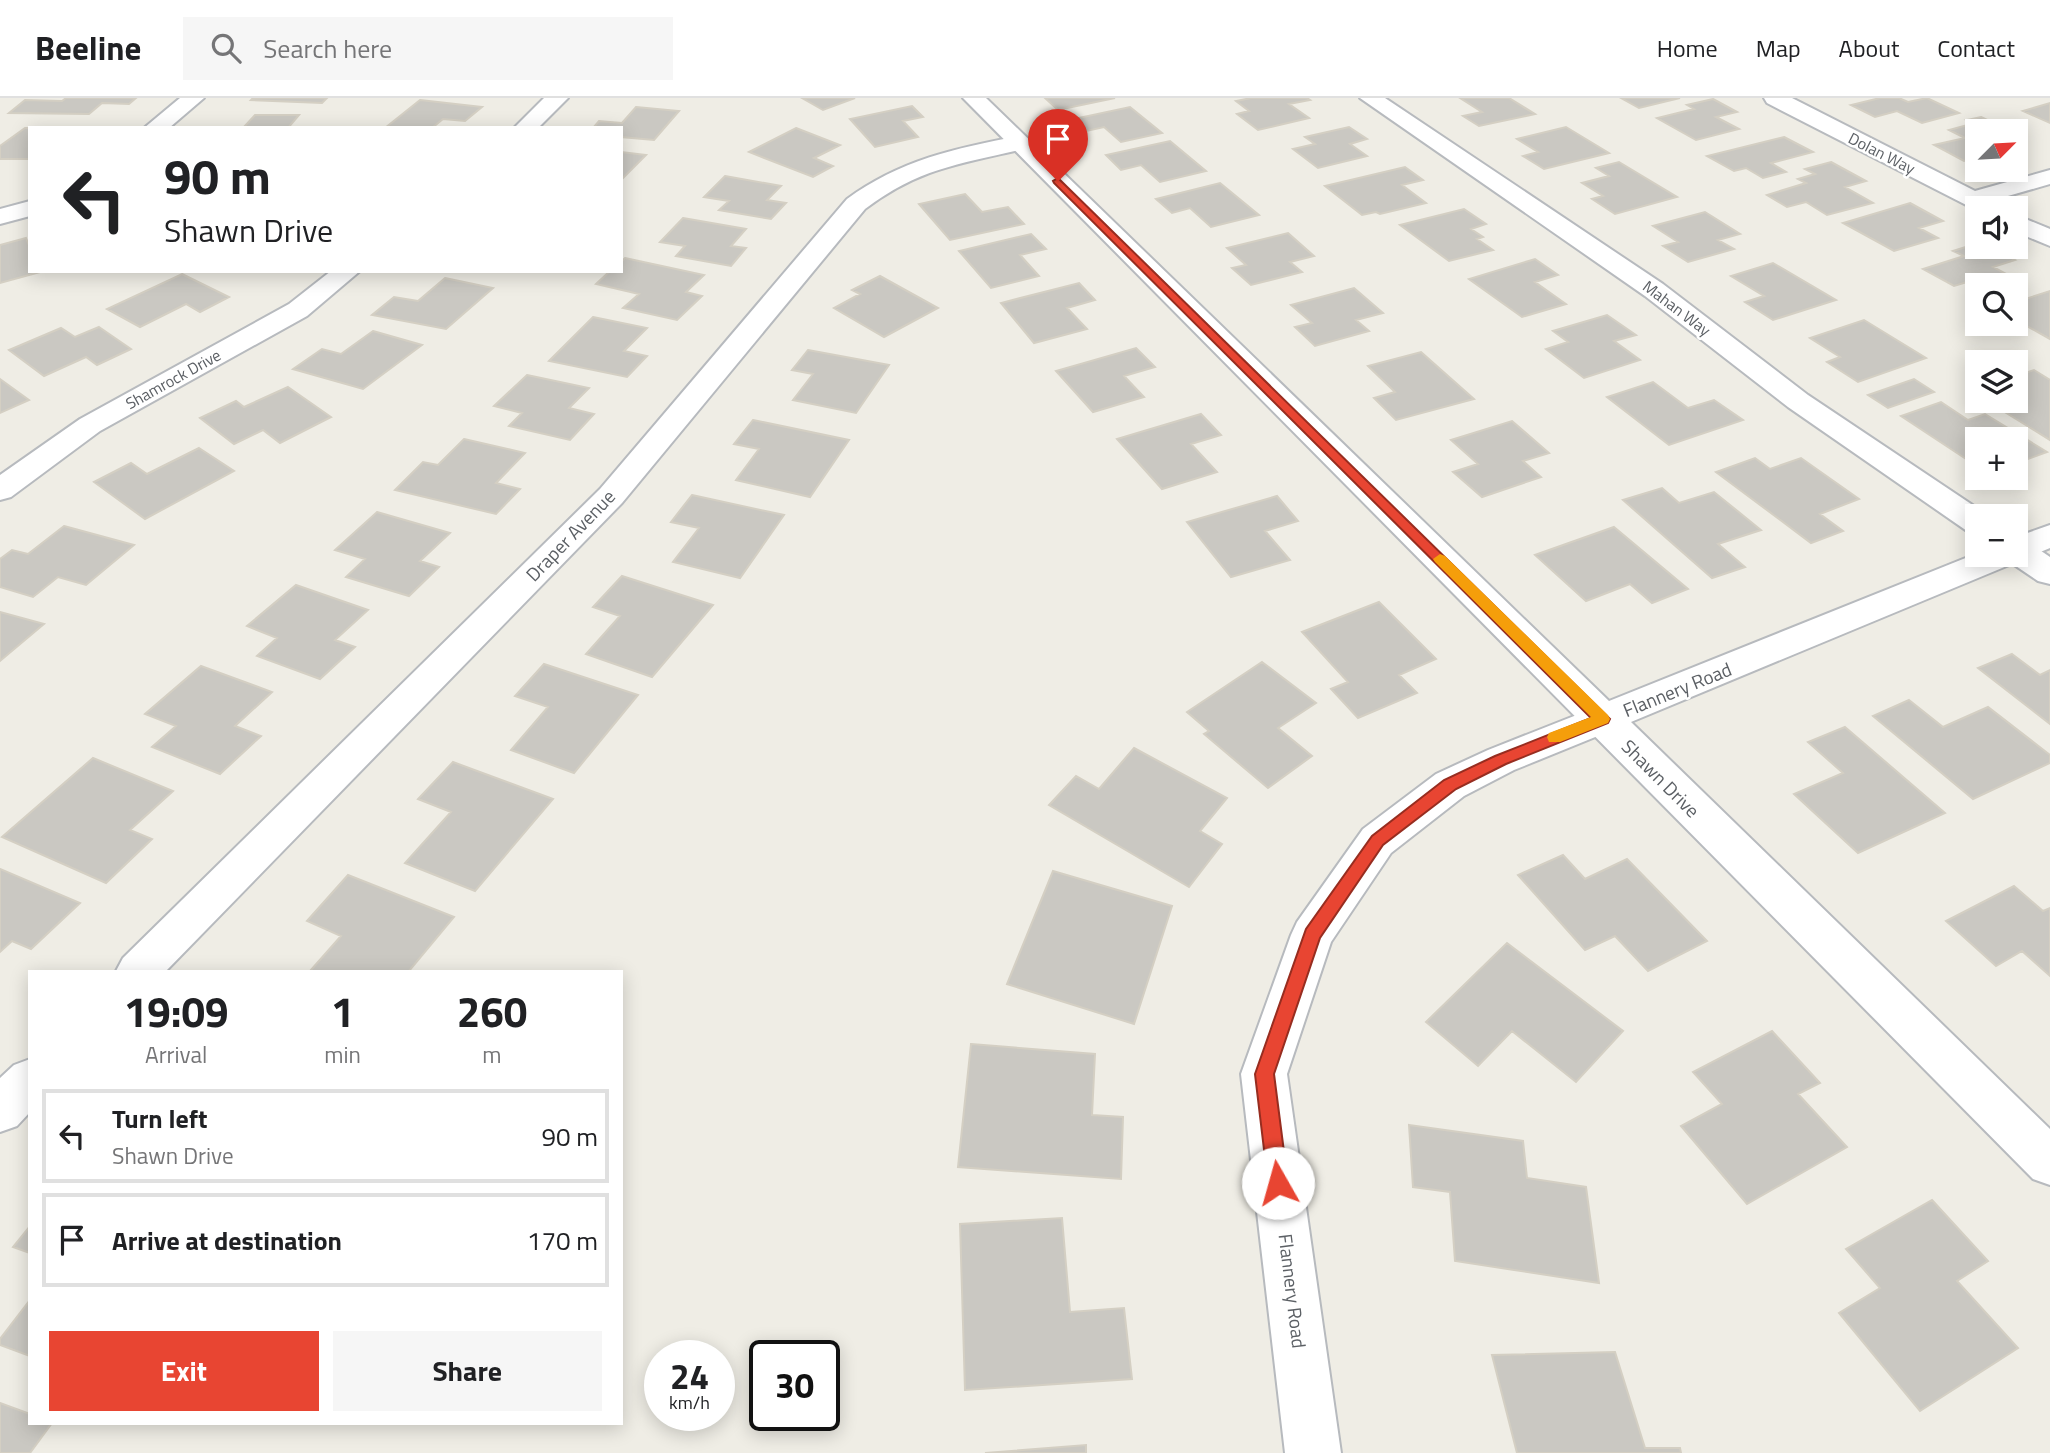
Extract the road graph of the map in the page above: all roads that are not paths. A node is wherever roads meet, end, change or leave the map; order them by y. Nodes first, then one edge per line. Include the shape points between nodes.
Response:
1 (194, 98) edge
2 (557, 98) edge
3 (974, 98) edge
4 (1371, 98) edge
5 (1775, 98) edge
6 (158, 126) edge
7 (527, 126) edge
8 (1019, 143) junction
9 (2050, 177) edge
10 (1965, 196) edge
11 (2001, 196) edge
12 (28, 209) edge
13 (0, 217) edge
14 (2028, 228) edge
15 (2050, 239) edge
16 (344, 273) edge
17 (0, 490) edge
18 (1965, 515) edge
19 (2050, 536) edge
20 (2028, 545) edge
21 (2028, 558) edge
22 (1974, 567) edge
23 (2050, 573) edge
24 (1602, 719) junction
25 (139, 970) edge
26 (28, 1082) edge
27 (0, 1110) edge
28 (2050, 1162) edge
29 (1314, 1453) edge

1 - 6 street
2 - 7 street
3 - 8 street, Shawn Drive
4 - 18 street, Mahan Way via 1654,290 1798,401
5 - 10 street, Dolan Way
8 - 24 street, Shawn Drive
8 - 25 street, Draper Avenue via 916,167 880,184 856,204 611,495
9 - 11 street
12 - 13 street
14 - 15 street
16 - 17 street, Shamrock Drive via 298,310 90,425
19 - 20 street
21 - 23 street
22 - 24 street, Flannery Road
24 - 28 street, Shawn Drive
24 - 29 street, Flannery Road via 1450,785 1377,841 1312,934 1264,1074
26 - 27 street

